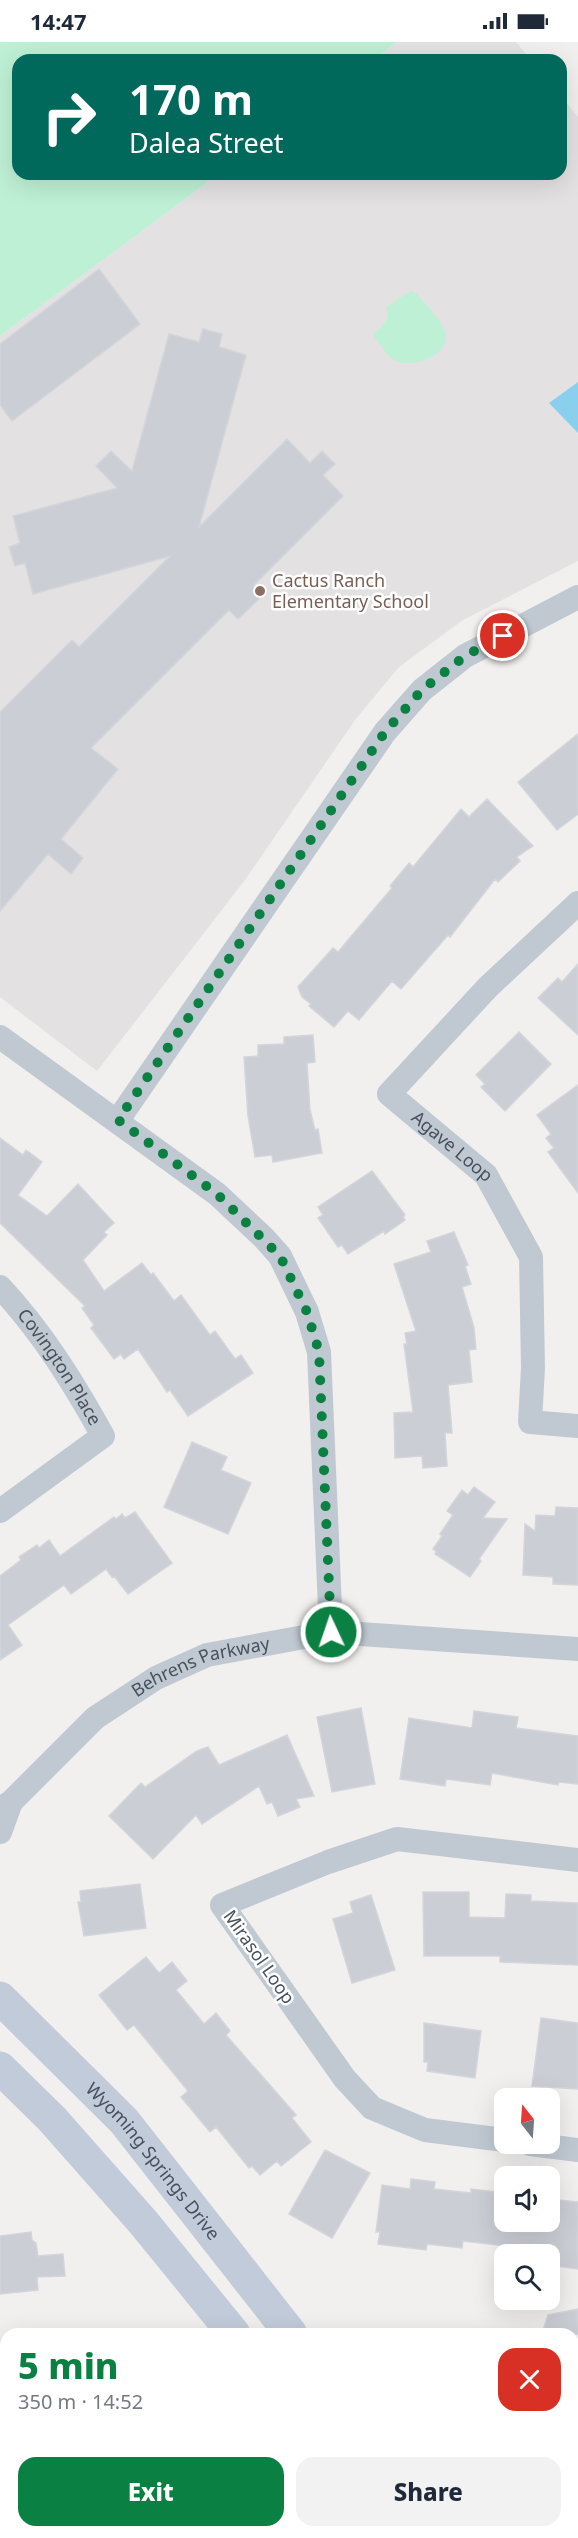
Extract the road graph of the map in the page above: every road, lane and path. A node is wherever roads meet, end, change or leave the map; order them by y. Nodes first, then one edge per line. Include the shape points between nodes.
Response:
1 (578, 597) edge
2 (578, 903) edge
3 (0, 1036) edge
4 (118, 1120) junction
5 (0, 1287) edge
6 (578, 1426) edge
7 (0, 1511) edge
8 (331, 1632) junction
9 (578, 1649) edge
10 (5, 1806) edge
11 (0, 1832) edge
12 (578, 1860) edge
13 (0, 1998) edge
14 (0, 2068) edge
15 (494, 2139) edge
16 (560, 2148) edge
17 (578, 2150) edge
18 (229, 2328) edge
19 (286, 2328) edge

1 - 4 street via 465,656 422,690 385,732
2 - 6 street, Agave Loop via 488,987 389,1094 486,1175 531,1257 530,1422
3 - 4 street
4 - 8 street via 217,1194 264,1238 280,1256 307,1312 319,1352
5 - 7 street, Covington Place via 25,1314 73,1381 103,1436
8 - 9 street, Behrens Parkway
8 - 10 street, Behrens Parkway via 207,1655 156,1678 95,1718
10 - 11 street, Behrens Parkway
12 - 15 street, Mirasol Loop via 398,1839 328,1862 222,1905 345,2079 372,2108 425,2130
13 - 19 street, Wyoming Springs Drive via 124,2121
14 - 18 street via 143,2222
16 - 17 street

